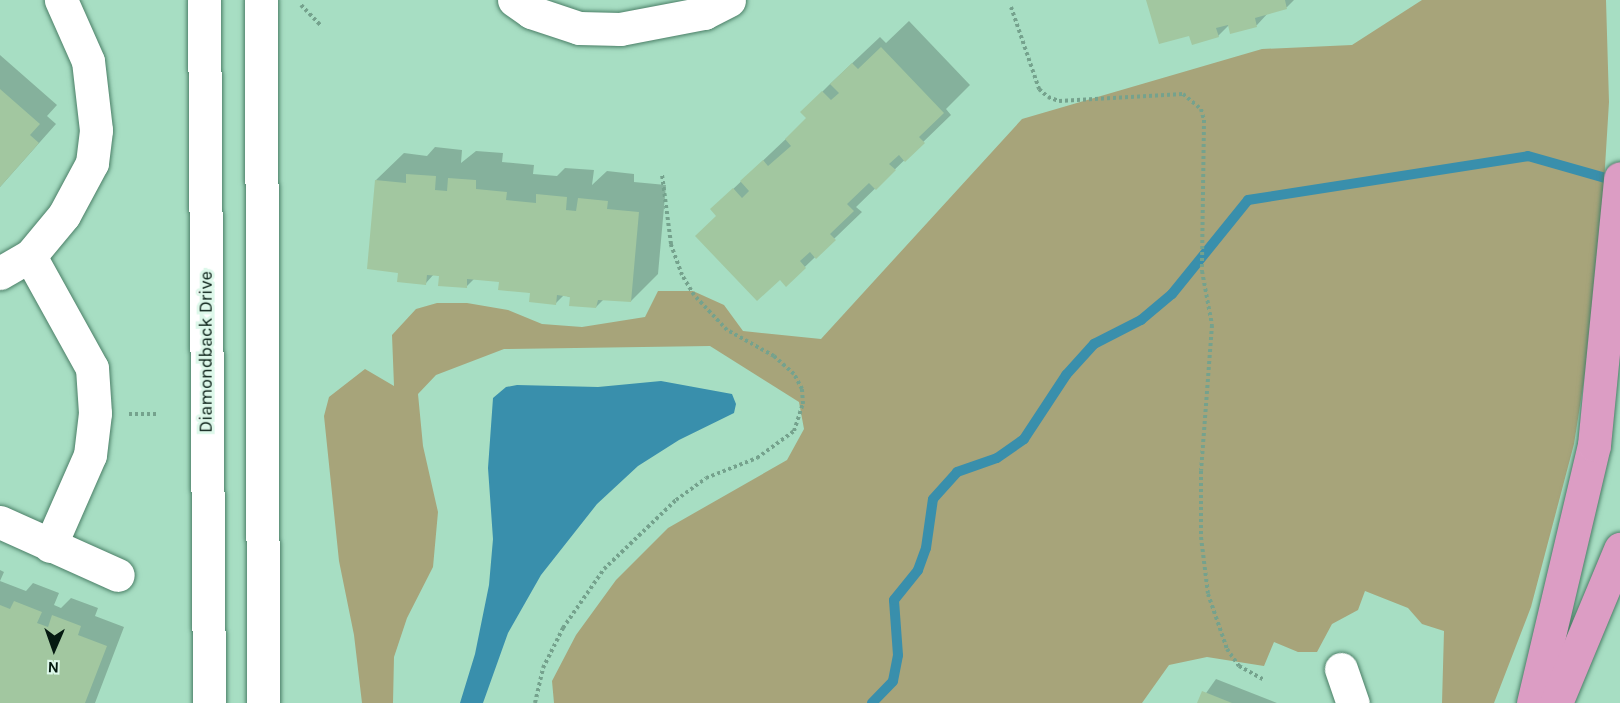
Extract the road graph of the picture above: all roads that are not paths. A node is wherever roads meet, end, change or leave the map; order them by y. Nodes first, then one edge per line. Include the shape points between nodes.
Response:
1 (61, 0) edge
2 (204, 0) edge
3 (261, 0) edge
4 (514, 0) edge
5 (729, 0) edge
6 (1619, 193) edge
7 (30, 256) junction
8 (0, 273) edge
9 (0, 522) edge
10 (50, 546) junction
11 (1620, 549) edge
12 (118, 575) dead end
13 (1341, 669) dead end
14 (209, 703) edge
15 (263, 703) edge
16 (1353, 703) edge
17 (1533, 703) edge
18 (1556, 703) edge

1 - 7 street via 88,61 96,130 92,163 64,215
2 - 14 street, Diamondback Drive
3 - 15 street
4 - 5 street via 531,12 579,28 620,29 704,13
6 - 17 main road via 1594,445
7 - 8 street
7 - 10 street via 92,368 95,413 90,455
9 - 10 street
10 - 12 street
11 - 18 main road
13 - 16 street

